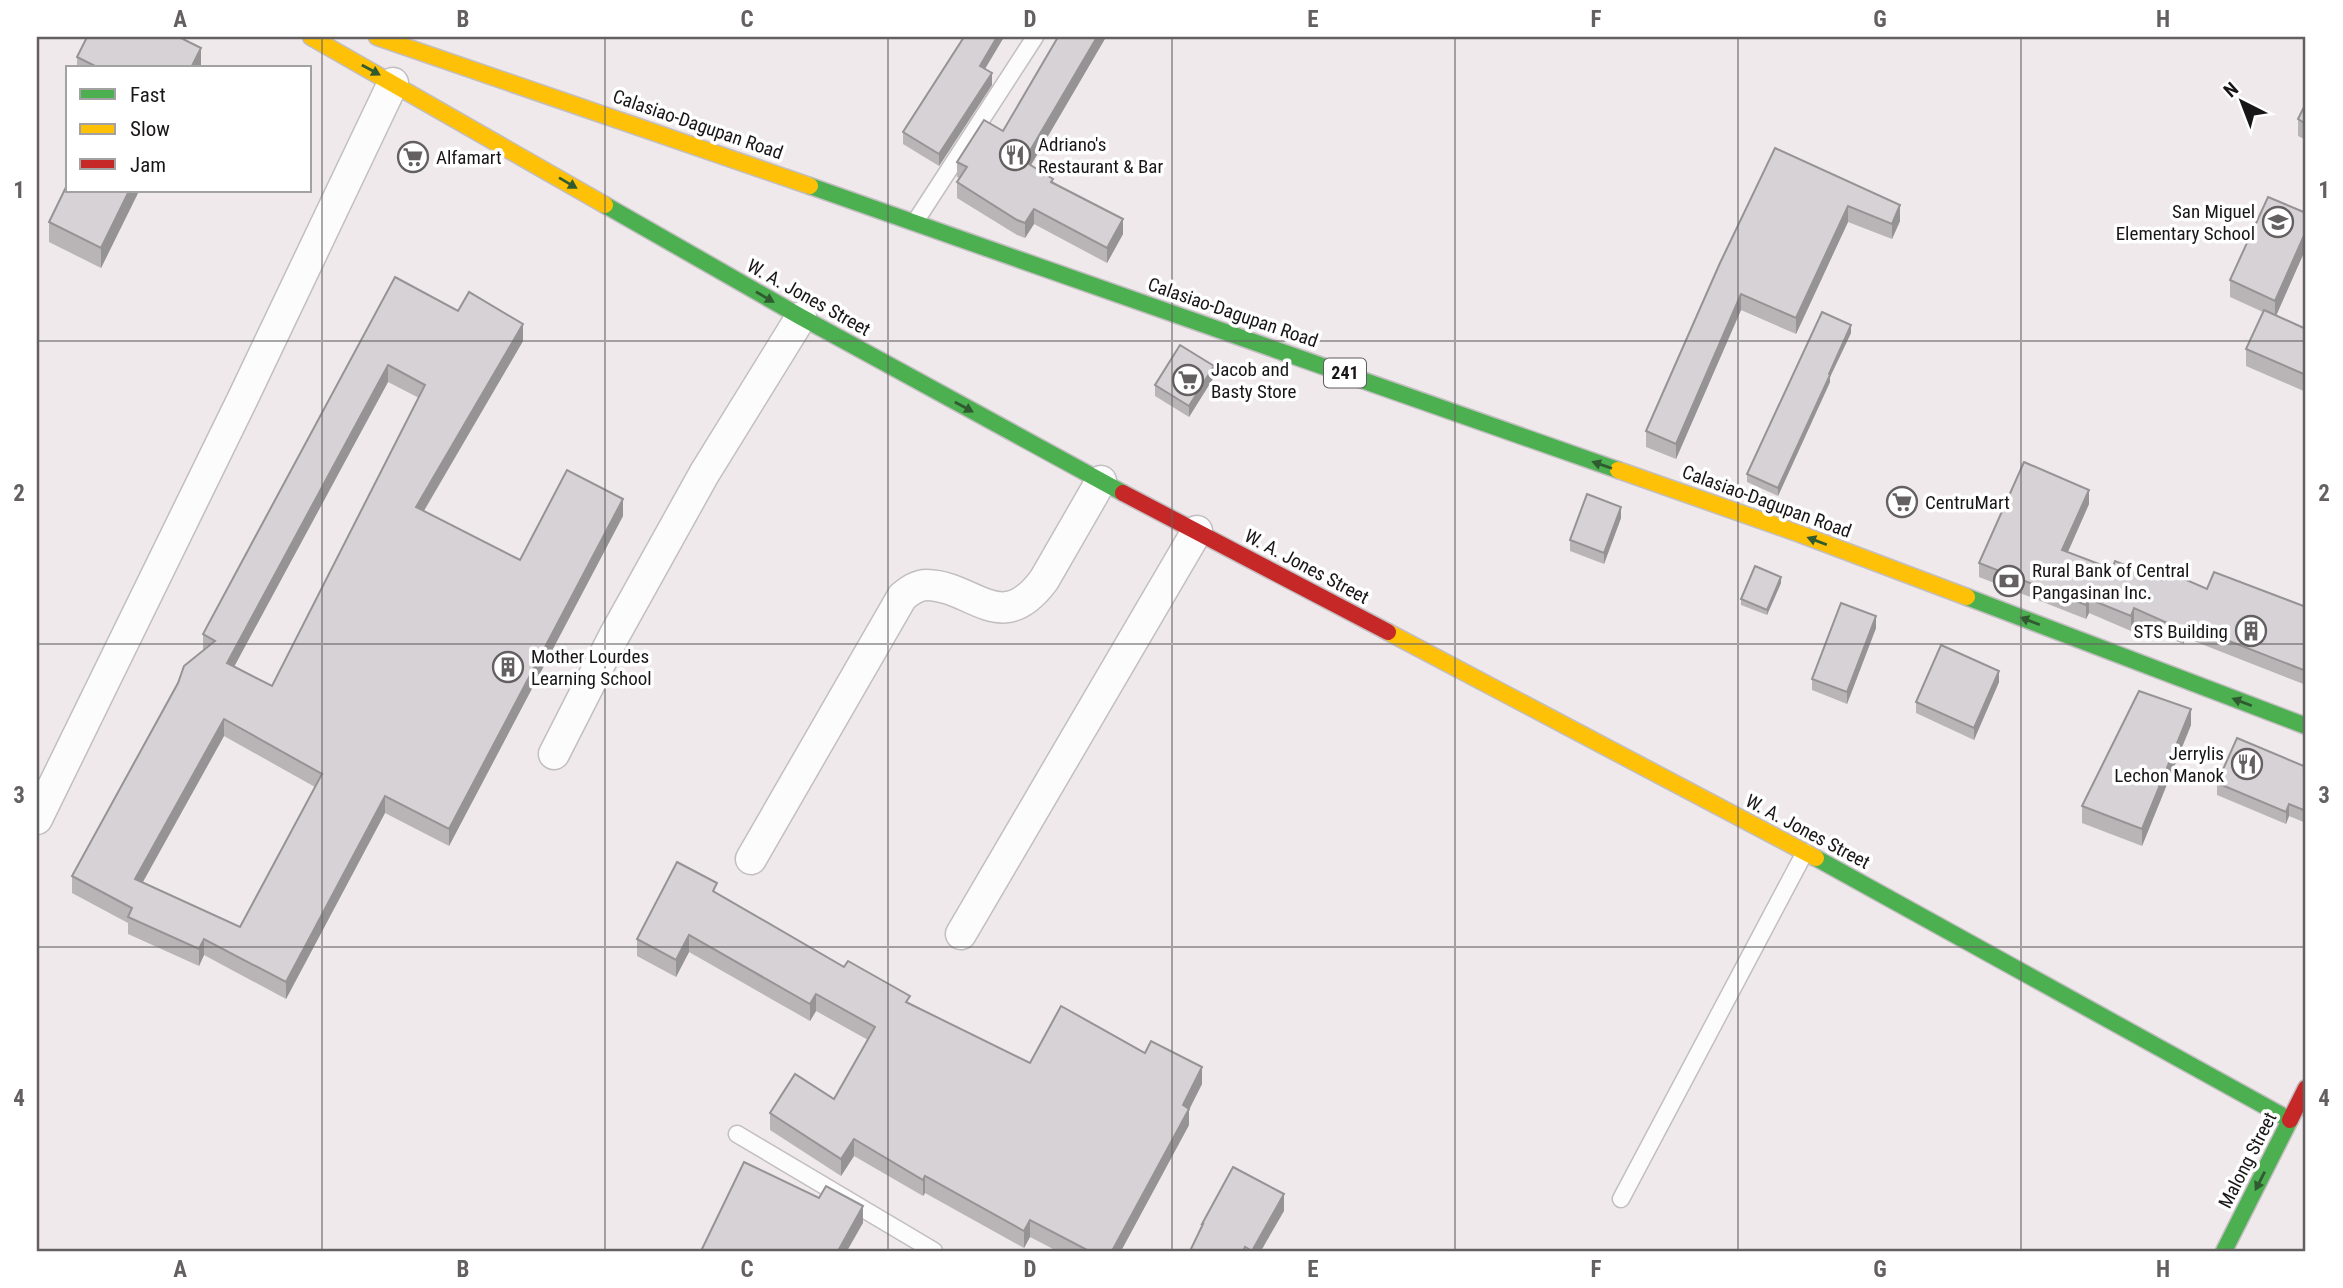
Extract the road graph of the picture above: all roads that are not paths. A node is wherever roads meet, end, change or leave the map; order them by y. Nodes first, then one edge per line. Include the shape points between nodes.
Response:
1 (311, 37) edge
2 (377, 37) edge
3 (1035, 37) edge
4 (393, 83) junction
5 (915, 222) junction
6 (801, 317) junction
7 (1101, 481) junction
8 (1197, 531) junction
9 (2306, 726) edge
10 (554, 754) dead end
11 (37, 819) edge
12 (1805, 852) junction
13 (751, 859) dead end
14 (961, 934) dead end
15 (2306, 1088) edge
16 (2290, 1120) junction
17 (737, 1134) dead end
18 (1621, 1199) dead end
19 (934, 1251) edge
20 (2224, 1251) edge

1 -> 4 main road, W. A. Jones Street
2 - 5 main road, Calasiao-Dagupan Road / 241
3 - 5 lane
4 -> 6 main road, W. A. Jones Street
4 - 11 street
9 -> 5 main road, Calasiao-Dagupan Road / 241 via 1800,534
6 -> 7 main road, W. A. Jones Street
6 - 10 street via 704,474
7 - 8 main road, W. A. Jones Street
7 - 13 street via 1044,580 1021,601 1006,609 925,585 902,597
8 - 12 main road, W. A. Jones Street
8 - 14 street
12 - 16 main road, W. A. Jones Street
12 - 18 lane
15 - 16 main road, Malong Street
16 -> 20 main road, Malong Street
17 - 19 lane

